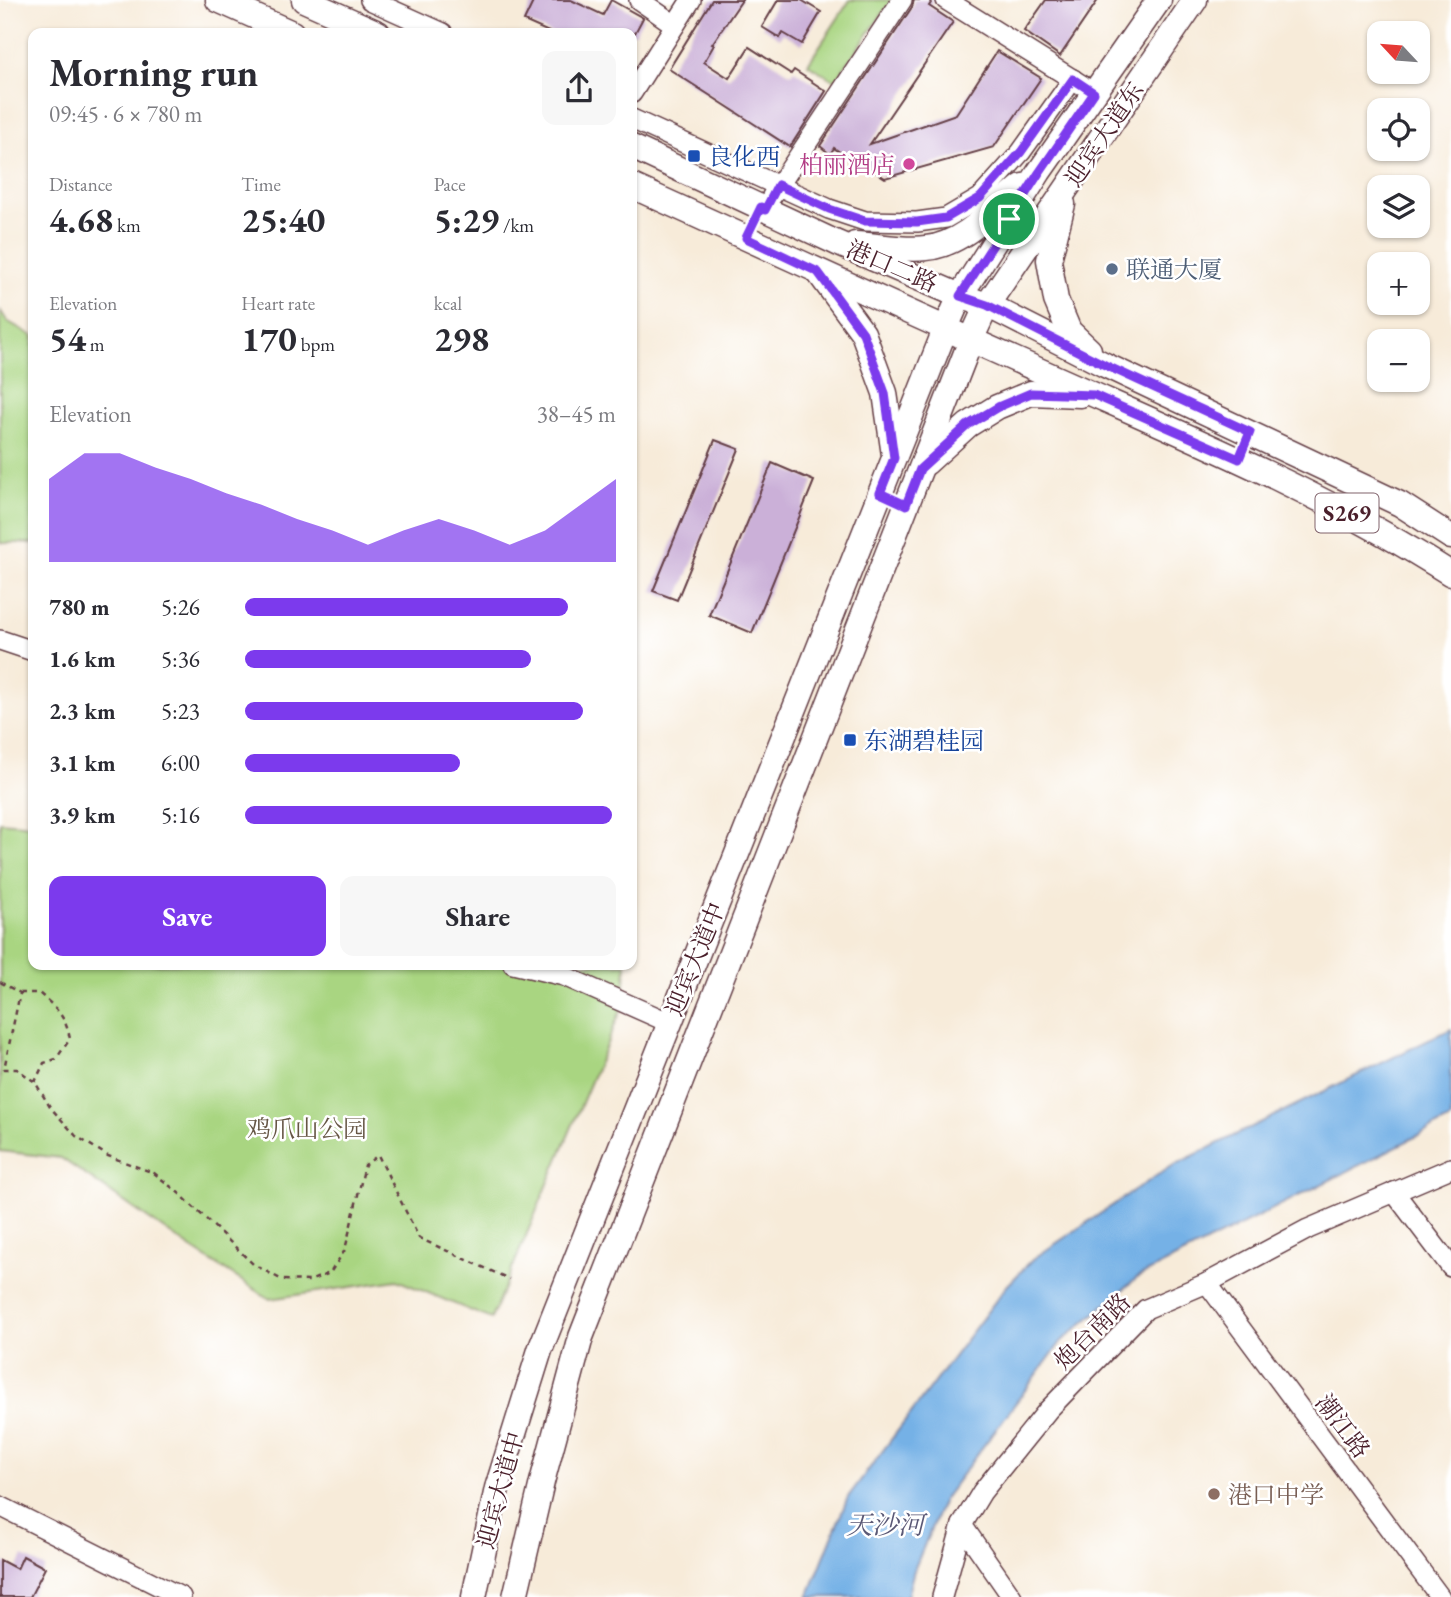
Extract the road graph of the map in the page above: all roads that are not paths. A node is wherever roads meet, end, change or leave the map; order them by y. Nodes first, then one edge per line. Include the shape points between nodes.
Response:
1 (218, 0) edge
2 (304, 0) edge
3 (370, 0) edge
4 (639, 0) edge
5 (691, 0) edge
6 (902, 0) edge
7 (946, 0) edge
8 (1159, 0) edge
9 (1195, 0) edge
10 (675, 25) junction
11 (281, 28) edge
12 (367, 28) edge
13 (432, 28) edge
14 (1073, 79) junction
15 (637, 85) edge
16 (1094, 93) junction
17 (637, 121) edge
18 (637, 149) edge
19 (1039, 173) junction
20 (778, 185) junction
21 (1067, 187) junction
22 (637, 188) edge
23 (763, 208) junction
24 (746, 238) junction
25 (837, 243) junction
26 (818, 272) junction
27 (960, 296) junction
28 (987, 305) junction
29 (945, 330) junction
30 (971, 340) junction
31 (1105, 365) junction
32 (1094, 395) junction
33 (1250, 432) junction
34 (894, 458) junction
35 (1239, 459) junction
36 (920, 469) junction
37 (880, 493) junction
38 (906, 505) junction
39 (1451, 537) edge
40 (1451, 574) edge
41 (0, 640) edge
42 (28, 649) edge
43 (538, 970) edge
44 (670, 1023) junction
45 (1451, 1168) edge
46 (1394, 1192) junction
47 (1451, 1267) edge
48 (1207, 1283) junction
49 (0, 1506) edge
50 (962, 1525) junction
51 (181, 1597) edge
52 (474, 1597) edge
53 (515, 1597) edge
54 (942, 1597) edge
55 (1012, 1597) edge
56 (1440, 1597) edge

1 - 11 main road
2 - 12 main road
3 - 13 street
4 - 10 street
5 - 10 street
6 - 20 street
7 - 14 street
8 - 16 main road, 迎宾大道东
9 - 21 main road, 迎宾大道东
10 - 15 street
14 - 16 street
14 - 20 street via 1021,152 980,198 946,218 865,221
16 - 19 main road, 迎宾大道东
17 - 20 street
18 - 23 main road, 港口二路 / S269
19 - 25 main road via 958,238 927,248
19 - 27 main road, 迎宾大道东
20 - 23 street
21 - 28 main road, 迎宾大道东
21 - 31 main road via 1049,260 1056,300 1069,331
22 - 24 main road, 港口二路 / S269
23 - 24 main road
23 - 25 main road, 港口二路 / S269
24 - 26 main road, 港口二路 / S269
25 - 27 main road, 港口二路 / S269
26 - 29 main road, 港口二路 / S269
26 - 34 main road via 863,333 885,393
27 - 28 main road, 港口二路 / S269
27 - 29 main road, 迎宾大道东
28 - 30 main road, 迎宾大道东
28 - 31 main road, 港口二路 / S269
29 - 30 main road, 港口二路 / S269
29 - 34 main road, 迎宾大道中
30 - 32 main road, 港口二路 / S269
30 - 36 main road, 迎宾大道中
31 - 33 main road, 港口二路 / S269
32 - 35 main road, 港口二路 / S269
32 - 36 main road via 1031,393 1009,402 968,425
33 - 35 main road
33 - 39 main road, 港口二路 / S269 via 1401,504
34 - 37 main road, 迎宾大道中
35 - 40 main road, 港口二路 / S269 via 1376,528
36 - 38 main road, 迎宾大道中
37 - 38 main road
37 - 44 main road, 迎宾大道中
38 - 53 main road, 迎宾大道中 via 582,1337
41 - 42 street
43 - 44 street via 564,976
44 - 52 main road, 迎宾大道中 via 540,1350 497,1488
45 - 46 street, 炮台南路
46 - 47 street
46 - 48 street, 炮台南路 via 1308,1229
48 - 50 street, 炮台南路 via 1146,1309 1048,1410 982,1492
48 - 56 street, 潮江路
49 - 51 street
50 - 54 street, 炮台南路
50 - 55 street

